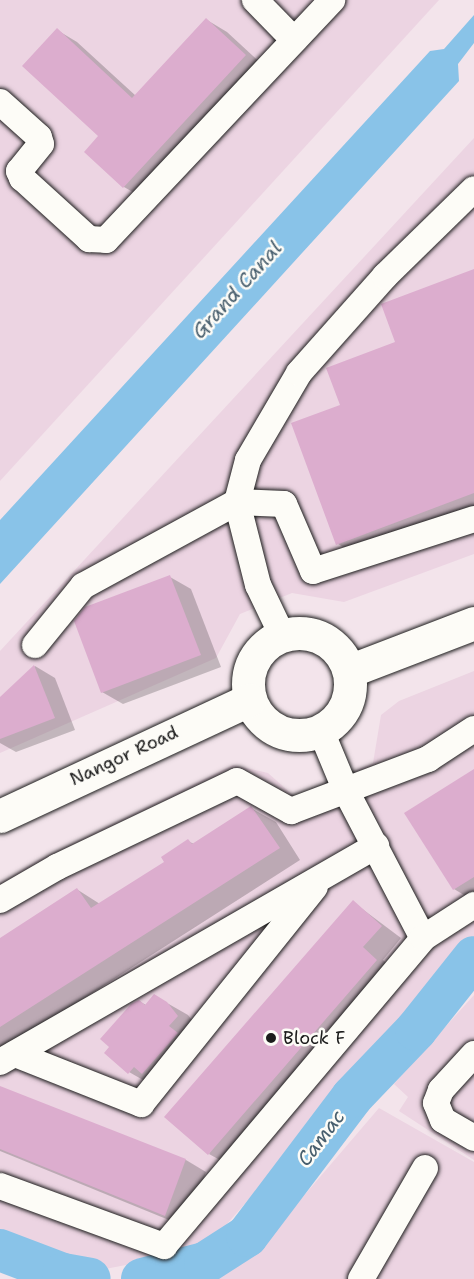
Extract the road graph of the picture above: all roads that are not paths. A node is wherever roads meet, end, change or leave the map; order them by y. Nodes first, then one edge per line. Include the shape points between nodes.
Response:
1 (255, 0) edge
2 (332, 0) edge
3 (294, 40) junction
4 (0, 102) edge
5 (474, 189) edge
6 (237, 502) junction
7 (474, 519) edge
8 (474, 623) edge
9 (282, 635) junction
10 (35, 645) dead end
11 (349, 671) junction
12 (249, 700) junction
13 (474, 729) edge
14 (321, 731) junction
15 (345, 791) junction
16 (0, 816) edge
17 (376, 846) junction
18 (324, 876) junction
19 (0, 900) edge
20 (474, 905) edge
21 (423, 938) junction
22 (474, 1054) edge
23 (8, 1058) edge
24 (474, 1138) edge
25 (425, 1168) dead end
26 (0, 1186) edge
27 (361, 1279) edge

1 - 3 lane
2 - 3 lane
3 - 4 lane via 106,240 89,239 22,178 19,171 37,149 39,137
5 - 6 lane via 385,276 299,373 248,460
6 - 7 lane via 284,504 313,571
6 - 9 lane via 258,585
6 - 10 lane via 83,586
8 - 11 main road
9 - 11 main road via 299,632 323,639 342,655
9 - 12 main road via 268,642 249,668
11 - 14 main road via 351,689 346,706 336,721
12 - 14 main road via 270,728 295,735
12 - 16 main road, Nangor Road
13 - 15 lane via 428,759
14 - 15 lane
15 - 17 lane
15 - 19 lane via 291,811 237,781 57,867
17 - 18 lane
17 - 21 lane
18 - 23 lane
18 - 23 lane via 141,1104
20 - 21 lane
21 - 26 lane via 164,1246
22 - 24 lane via 441,1090 436,1103 443,1120
25 - 27 lane

